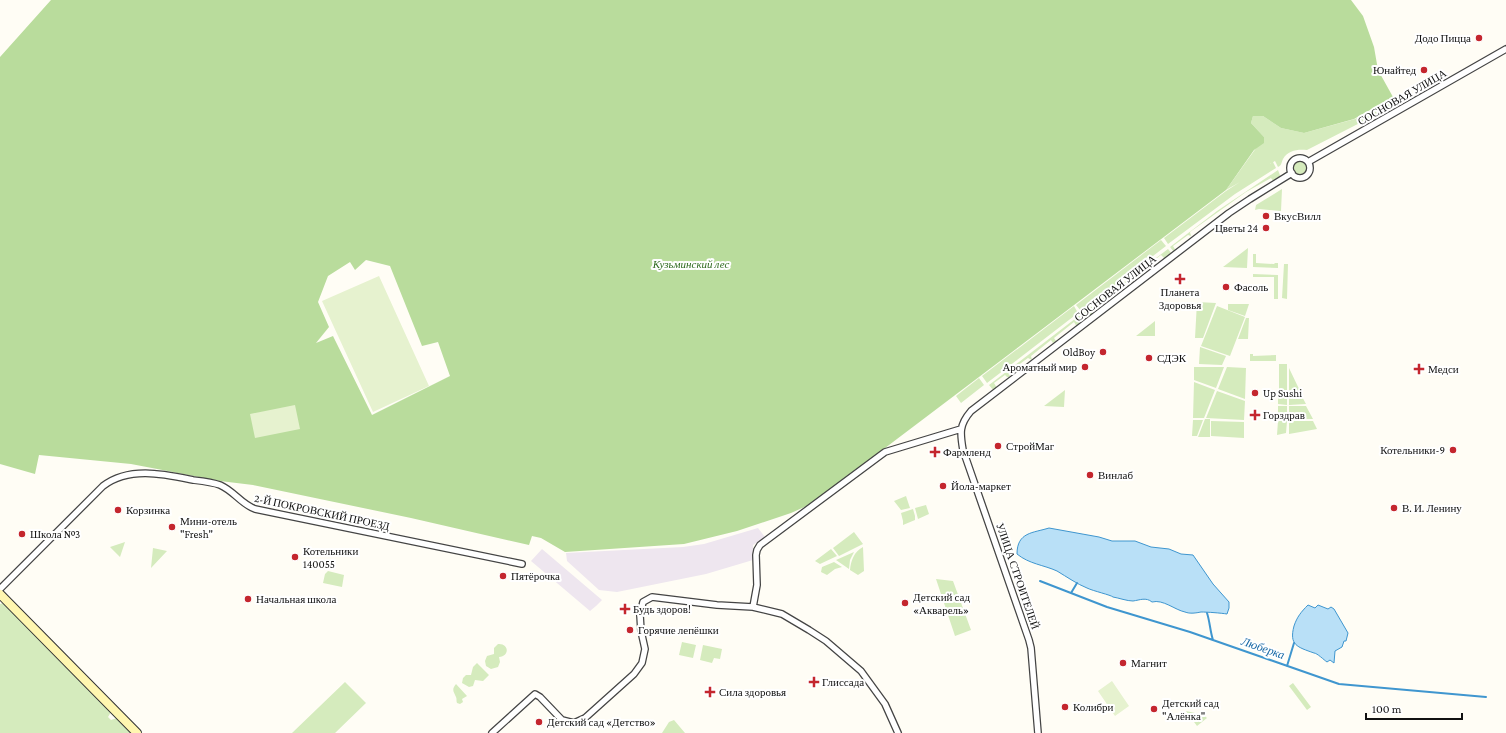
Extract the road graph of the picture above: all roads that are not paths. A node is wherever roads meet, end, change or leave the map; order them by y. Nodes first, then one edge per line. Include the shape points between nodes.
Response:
1 (1506, 49) edge
2 (1308, 162) junction
3 (1292, 173) junction
4 (960, 430) junction
5 (522, 564) dead end
6 (0, 589) edge
7 (0, 594) edge
8 (753, 607) junction
9 (137, 733) edge
10 (492, 733) edge
11 (898, 733) edge
12 (1038, 733) edge

1 - 2 street, СОСНОВАЯ УЛИЦА
2 - 3 street, СОСНОВАЯ УЛИЦА via 1302,159 1294,161 1291,166
2 - 3 street via 1310,169 1306,177 1297,178
3 - 4 street, СОСНОВАЯ УЛИЦА via 1229,213 971,411
4 - 8 street via 885,452 760,546 756,555 757,585
4 - 12 street, УЛИЦА СТРОИТЕЛЕЙ via 963,450 1030,640
5 - 6 street, 2-Й ПОКРОВСКИЙ ПРОЕЗД via 255,509 220,485 152,473 112,480 103,486
7 - 9 street
8 - 10 street via 652,597 644,602 640,615 645,649 642,663 634,674 585,718 574,723 562,720 534,694
8 - 11 street via 782,614 809,630 862,672 885,704

